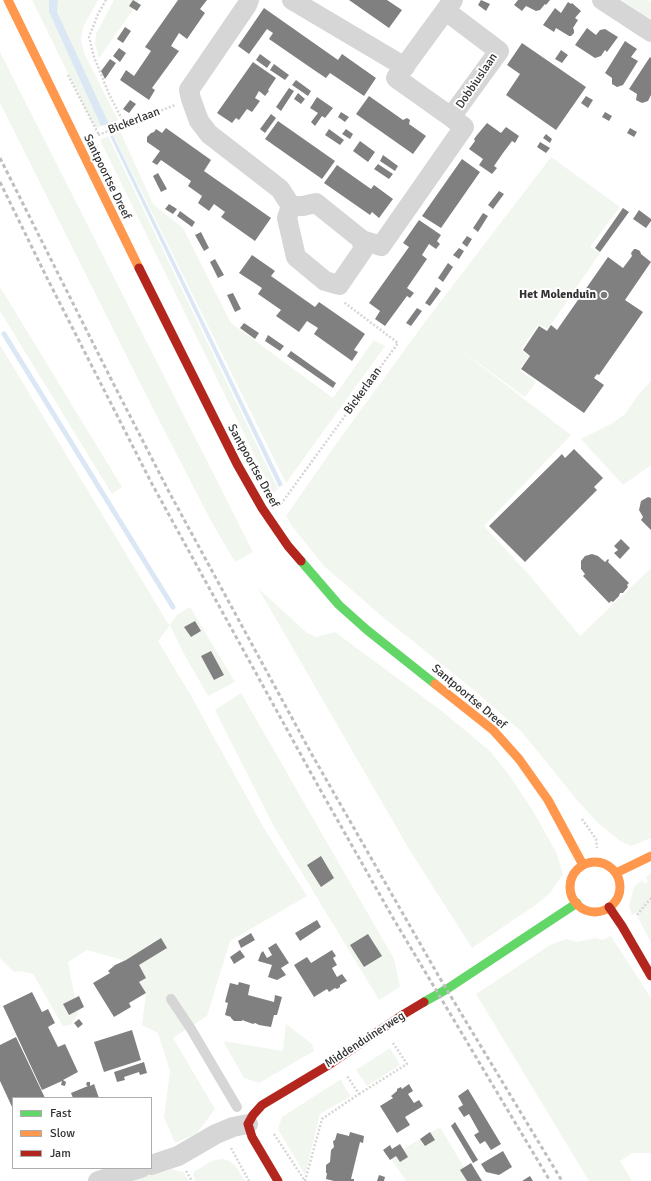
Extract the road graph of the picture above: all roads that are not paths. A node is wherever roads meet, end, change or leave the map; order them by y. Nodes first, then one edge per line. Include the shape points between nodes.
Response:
1 (8, 0) edge
2 (249, 0) edge
3 (292, 0) edge
4 (602, 0) edge
5 (449, 5) edge
6 (651, 32) edge
7 (405, 67) junction
8 (452, 117) junction
9 (291, 206) junction
10 (362, 240) junction
11 (651, 856) edge
12 (584, 865) junction
13 (616, 873) junction
14 (577, 903) junction
15 (609, 907) junction
16 (651, 976) edge
17 (171, 999) dead end
18 (237, 1107) dead end
19 (240, 1126) junction
20 (152, 1165) edge
21 (138, 1169) edge
22 (98, 1181) edge
23 (278, 1181) edge

1 - 12 street, Santpoortse Dreef via 237,464 262,508 288,546 339,604 367,630 493,730 519,759 548,800
2 - 9 street via 189,90 199,121 209,134 280,189
3 - 7 street
4 - 6 street
5 - 7 street, Dobbiuslaan
5 - 8 street, Dobbiuslaan via 499,51
7 - 8 street, Dobbiuslaan via 396,78
8 - 10 street via 464,127 381,246
9 - 10 street via 316,203
9 - 10 street via 287,218 296,257 325,281 339,286 363,250
11 - 13 street
12 - 13 street via 599,862
12 - 14 street via 577,870 571,881 570,889
13 - 15 street via 620,882 619,892
14 - 15 street via 592,911 601,911
14 - 19 street, Middenduinerweg via 327,1066 262,1105
15 - 16 street
17 - 18 lane
19 - 20 street via 216,1134 178,1156
19 - 23 street via 252,1137
21 - 22 street

